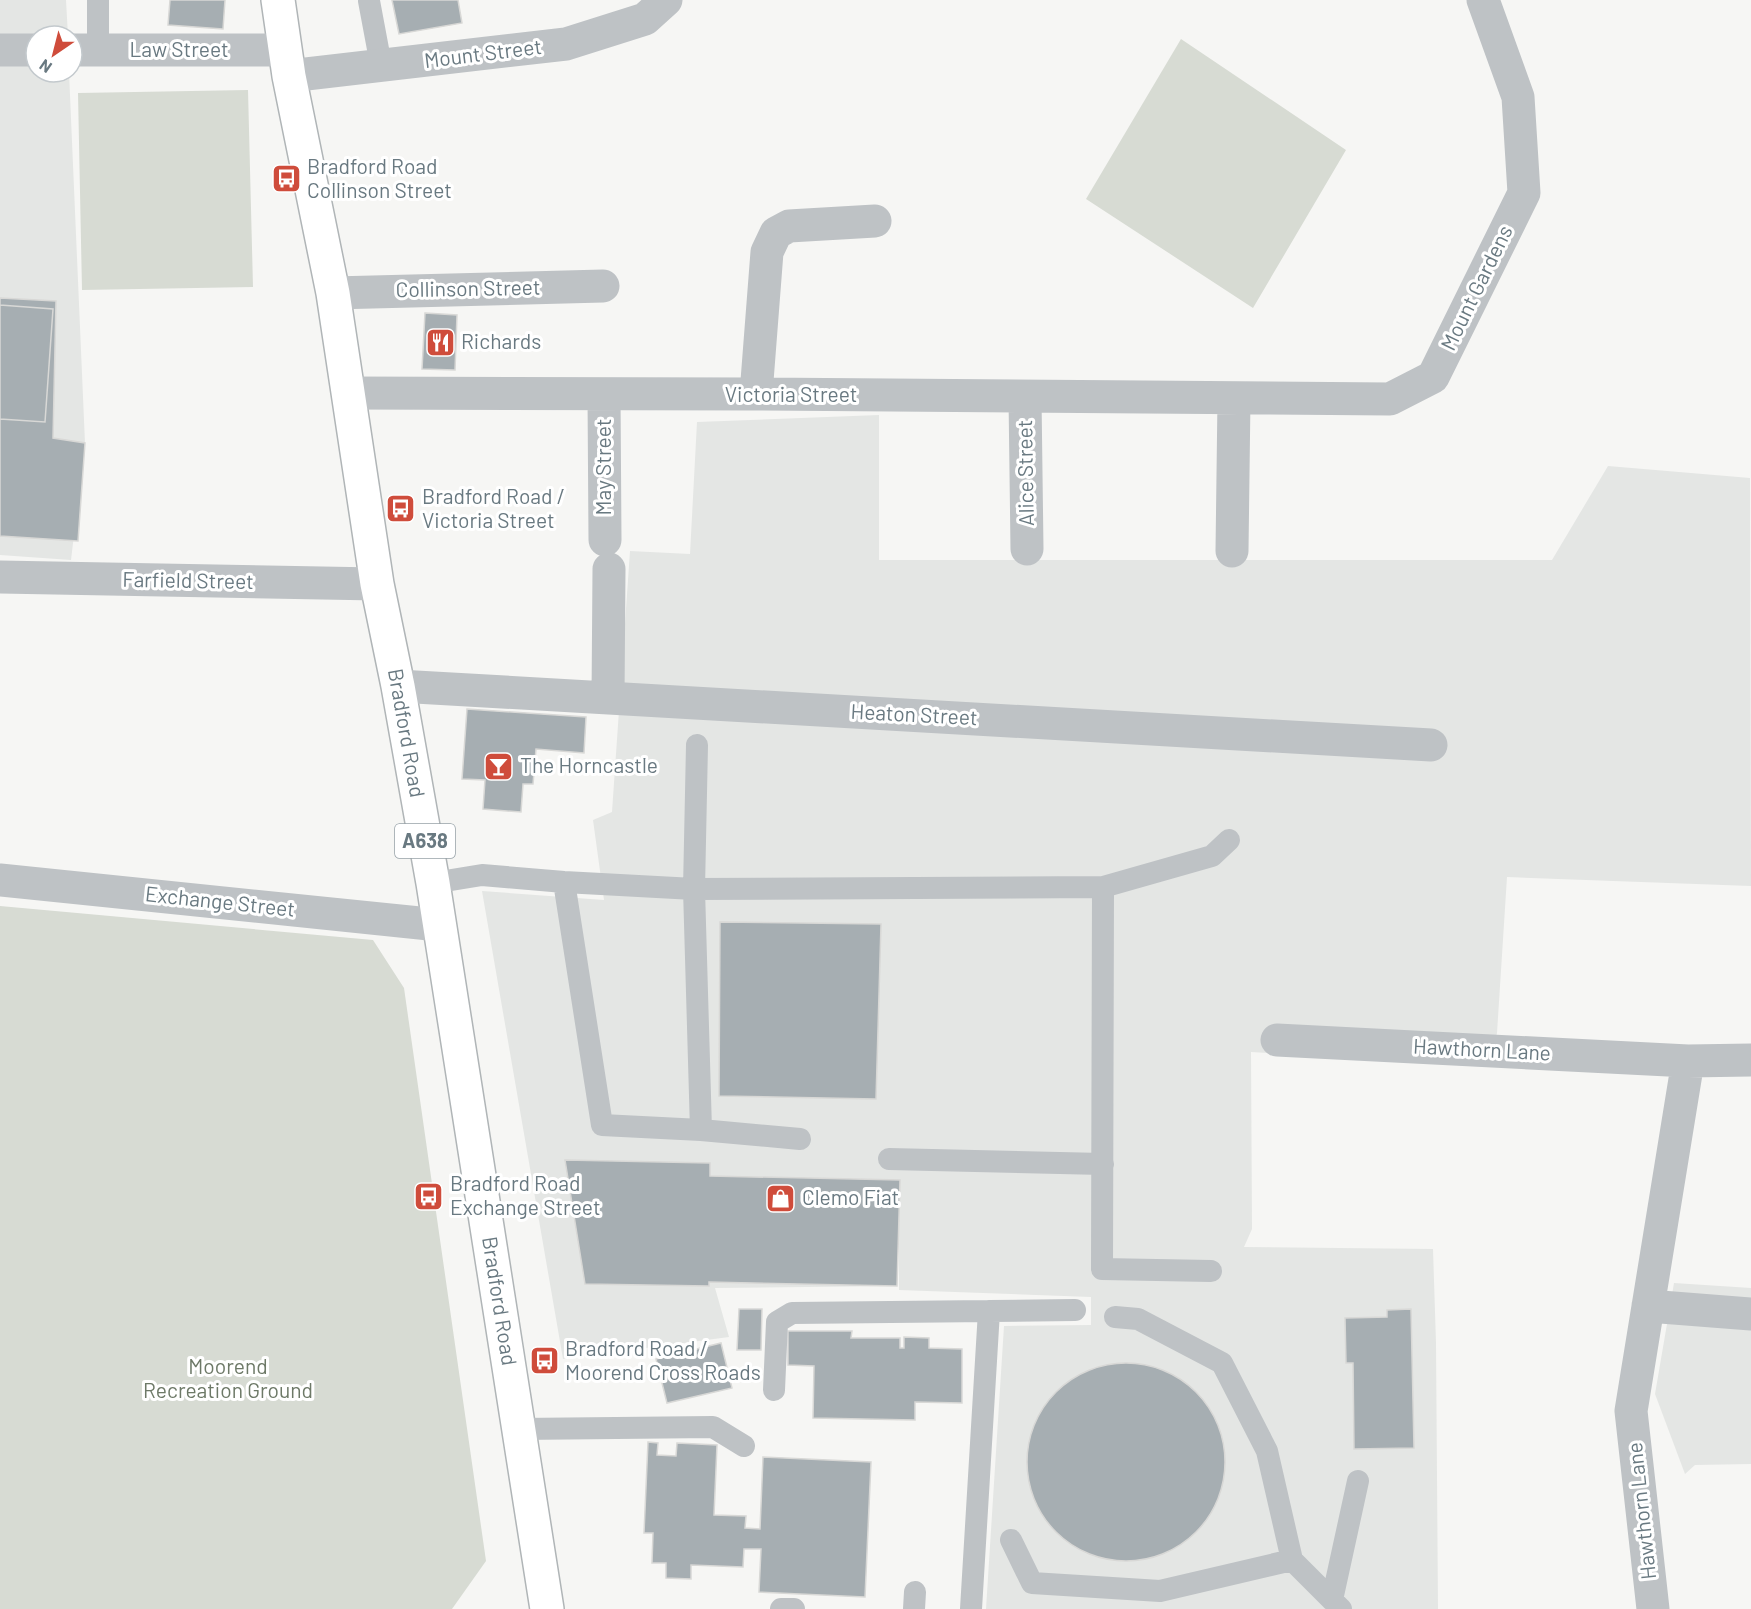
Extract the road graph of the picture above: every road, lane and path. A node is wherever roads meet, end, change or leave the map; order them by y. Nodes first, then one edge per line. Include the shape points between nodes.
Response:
1 (98, 0) edge
2 (278, 0) edge
3 (666, 0) edge
4 (1483, 0) edge
5 (369, 1) edge
6 (0, 50) edge
7 (24, 50) edge
8 (85, 50) edge
9 (287, 63) junction
10 (381, 65) junction
11 (875, 221) dead end
12 (603, 286) dead end
13 (333, 293) junction
14 (349, 393) junction
15 (756, 394) junction
16 (604, 395) junction
17 (1024, 397) junction
18 (1234, 398) junction
19 (1027, 549) dead end
20 (1232, 551) dead end
21 (0, 577) edge
22 (377, 584) junction
23 (398, 686) junction
24 (608, 698) junction
25 (697, 745) dead end
26 (1431, 745) dead end
27 (1229, 840) dead end
28 (0, 880) edge
29 (564, 882) junction
30 (433, 883) junction
31 (1103, 887) junction
32 (694, 889) junction
33 (439, 925) junction
34 (1277, 1040) dead end
35 (1751, 1060) edge
36 (1688, 1061) junction
37 (701, 1130) junction
38 (800, 1140) dead end
39 (889, 1159) dead end
40 (1103, 1164) junction
41 (1210, 1271) dead end
42 (1648, 1306) junction
43 (1075, 1310) dead end
44 (989, 1311) junction
45 (1751, 1314) edge
46 (1115, 1317) dead end
47 (774, 1390) dead end
48 (519, 1430) junction
49 (744, 1446) dead end
50 (1358, 1480) dead end
51 (1011, 1540) dead end
52 (1292, 1560) junction
53 (1336, 1605) edge
54 (547, 1609) edge
55 (781, 1609) edge
56 (794, 1609) edge
57 (971, 1609) edge
58 (1653, 1609) edge

1 - 8 lane
2 - 9 main road, Bradford Road / A638
3 - 10 street, Mount Street via 645,19 566,44
4 - 18 street, Mount Gardens via 1518,97 1524,193 1433,377 1390,399
5 - 10 lane
6 - 7 street
8 - 9 street, Law Street
9 - 10 street, Mount Street
9 - 13 main road, Bradford Road / A638
11 - 15 street via 789,226 776,233 767,252
12 - 13 street, Collinson Street
13 - 14 main road, Bradford Road / A638
14 - 16 street, Victoria Street
14 - 22 main road, Bradford Road / A638
15 - 16 street, Victoria Street
15 - 17 street, Victoria Street
16 - 24 street, May Street
17 - 18 street, Victoria Street
17 - 19 street, Alice Street
18 - 20 street
21 - 22 street, Farfield Street
22 - 23 main road, Bradford Road / A638
23 - 24 street, Heaton Street
23 - 30 main road, Bradford Road / A638
24 - 26 street, Heaton Street
25 - 32 lane
27 - 31 lane via 1212,856
28 - 33 street, Exchange Street
29 - 30 lane via 482,875
29 - 32 lane
29 - 37 lane via 602,1125
30 - 33 main road, Bradford Road / A638
31 - 32 lane
31 - 40 lane
32 - 37 lane
33 - 48 main road, Bradford Road / A638
34 - 36 street, Hawthorn Lane
35 - 36 street, Hawthorn Lane
36 - 42 street, Hawthorn Lane
37 - 38 lane
39 - 40 lane
40 - 41 lane via 1102,1269
42 - 45 street
42 - 58 street, Hawthorn Lane via 1631,1411
43 - 44 lane
44 - 47 lane via 792,1313 777,1322
44 - 57 lane
46 - 52 lane via 1138,1319 1222,1363 1267,1451
48 - 49 lane via 713,1427
48 - 54 main road, Bradford Road / A638
50 - 53 lane
51 - 52 lane via 1032,1582 1160,1591
52 - 53 lane
55 - 56 lane

